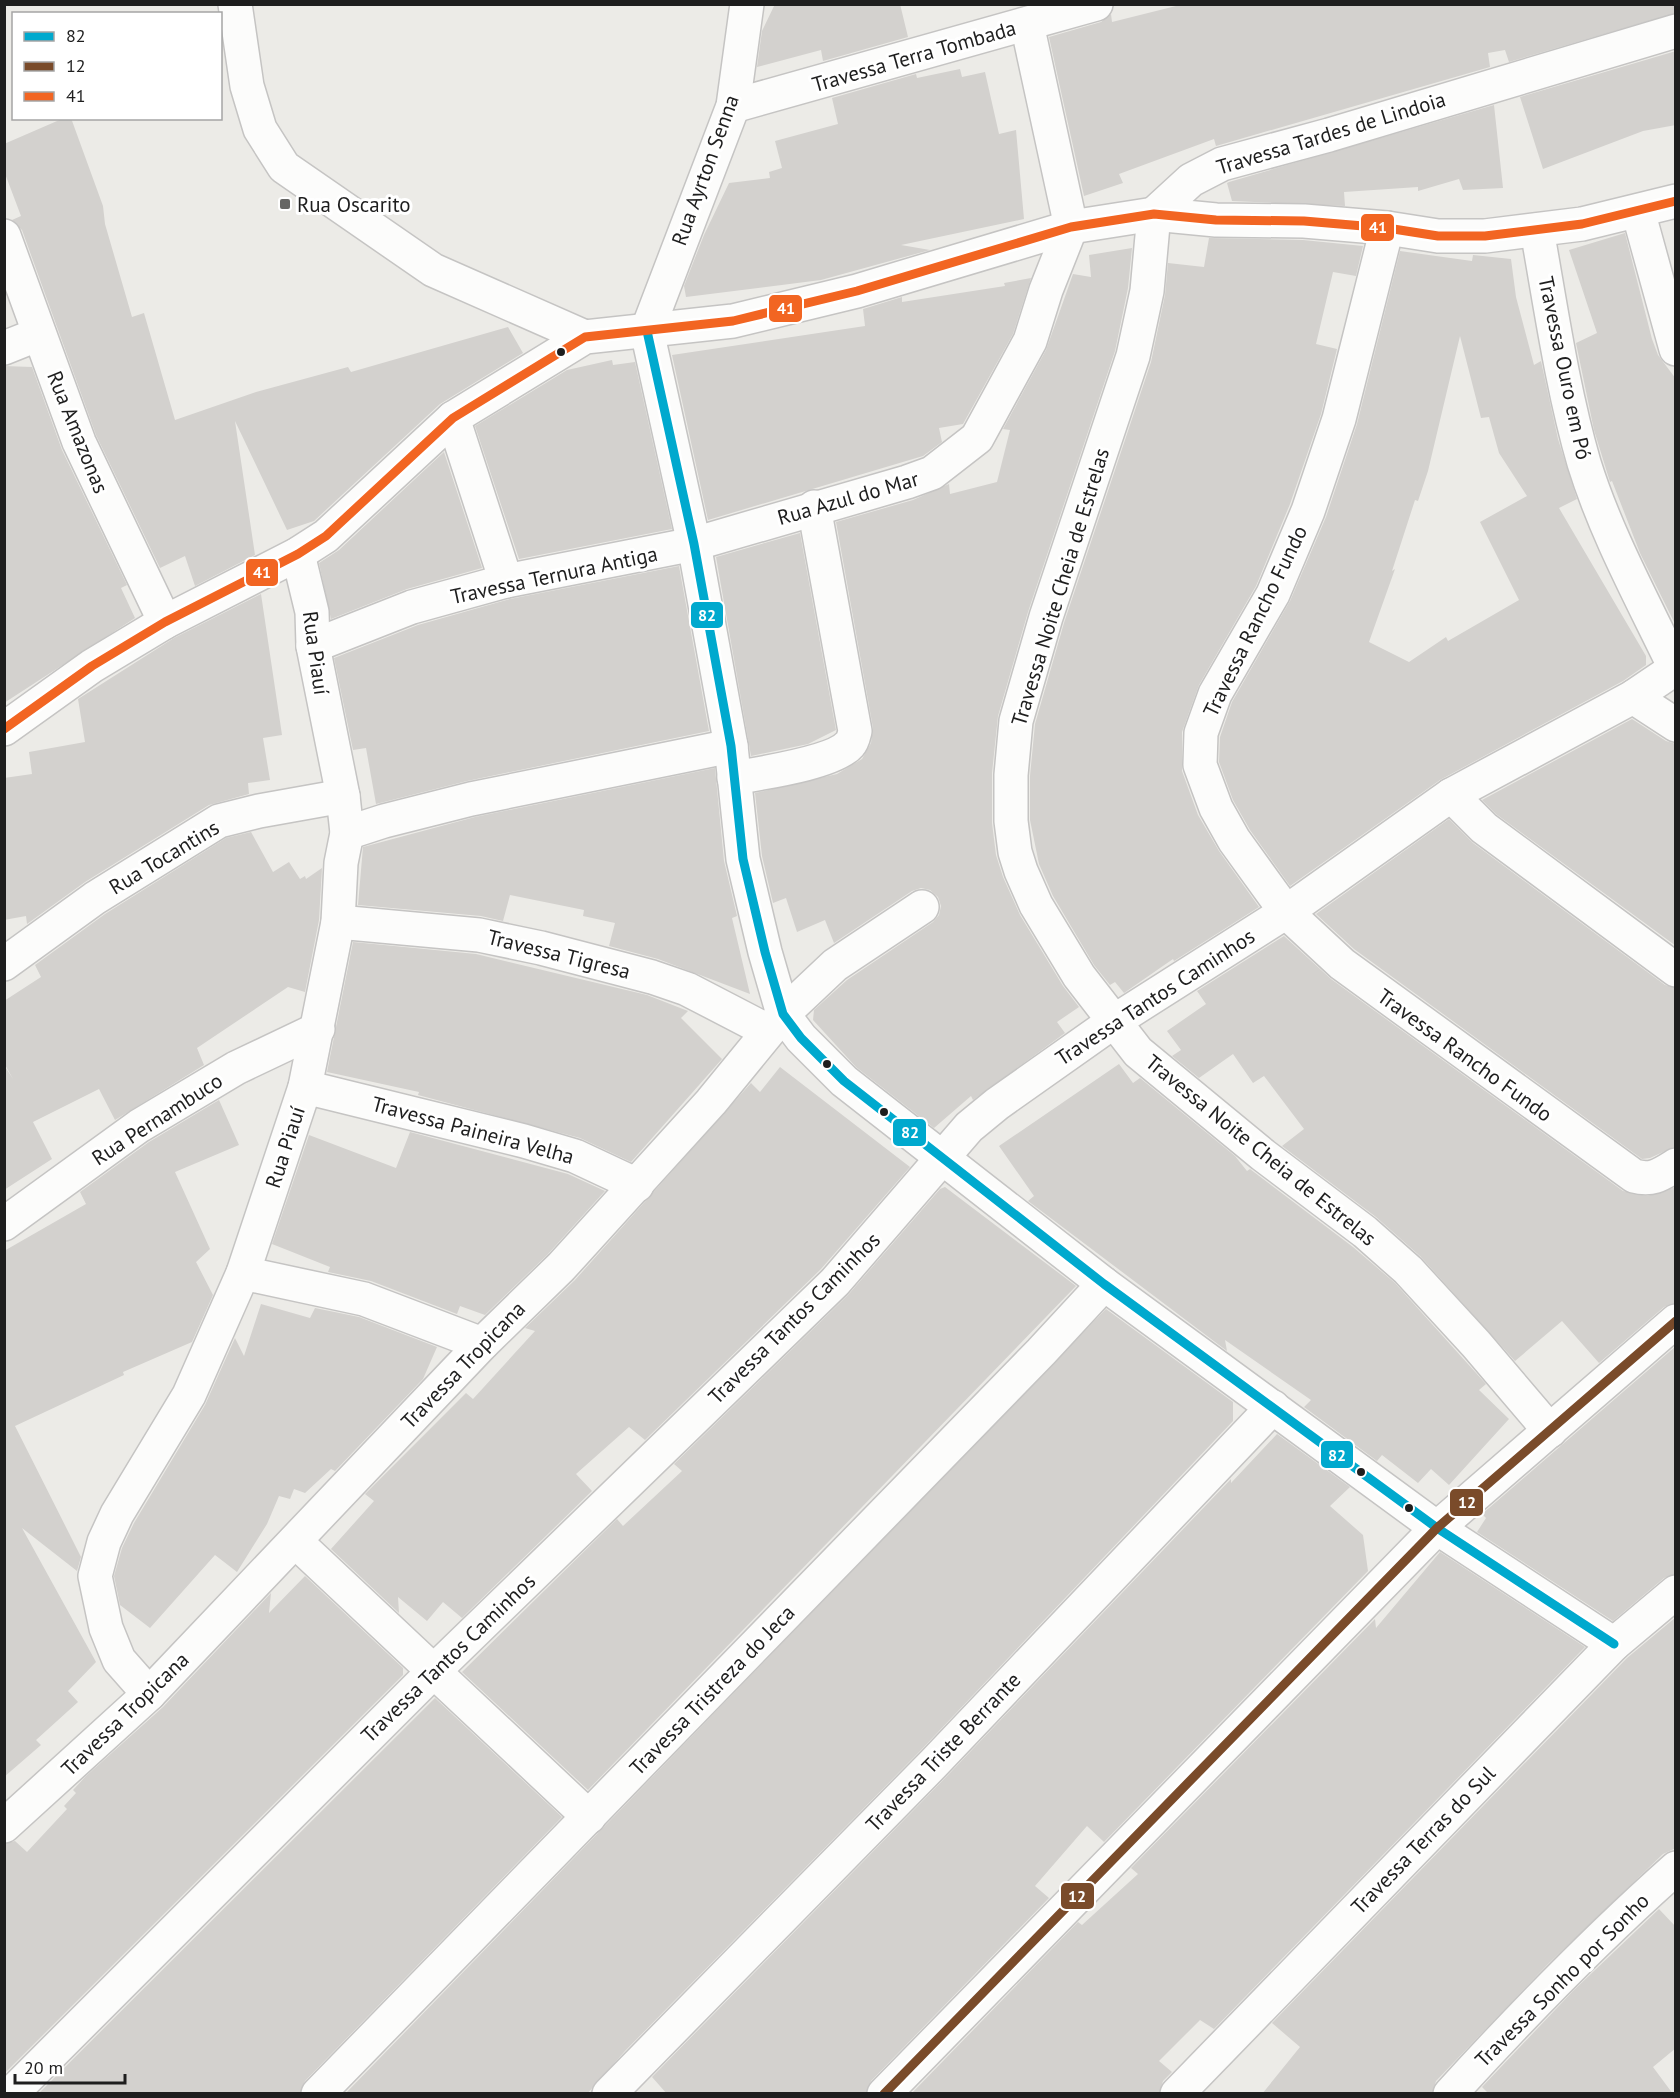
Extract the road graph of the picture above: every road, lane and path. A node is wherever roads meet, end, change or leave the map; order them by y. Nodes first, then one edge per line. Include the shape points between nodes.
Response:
1 (235, 4) edge
2 (747, 4) edge
3 (1096, 4) edge
4 (1026, 24) junction
5 (1676, 31) edge
6 (733, 106) junction
7 (1676, 201) edge
8 (1638, 211) junction
9 (1154, 214) junction
10 (1071, 227) junction
11 (1387, 228) junction
12 (1537, 230) junction
13 (4, 236) edge
14 (647, 332) junction
15 (39, 334) junction
16 (585, 337) junction
17 (4, 348) edge
18 (1676, 349) edge
19 (453, 418) junction
20 (814, 507) junction
21 (694, 544) junction
22 (298, 554) junction
23 (506, 581) junction
24 (165, 622) junction
25 (313, 646) junction
26 (1675, 668) edge
27 (1633, 697) junction
28 (1676, 725) edge
29 (4, 729) edge
30 (733, 762) junction
31 (1451, 795) junction
32 (343, 796) junction
33 (347, 833) junction
34 (922, 907) dead end
35 (1286, 912) junction
36 (338, 922) junction
37 (4, 964) edge
38 (1676, 970) edge
39 (775, 1022) junction
40 (1113, 1022) junction
41 (318, 1029) junction
42 (305, 1087) junction
43 (943, 1157) junction
44 (1676, 1165) edge
45 (636, 1185) junction
46 (4, 1224) edge
47 (243, 1273) junction
48 (1104, 1284) junction
49 (1676, 1322) edge
50 (482, 1344) junction
51 (1273, 1407) junction
52 (1550, 1431) junction
53 (1437, 1528) junction
54 (295, 1541) junction
55 (1676, 1592) edge
56 (1614, 1644) junction
57 (435, 1670) junction
58 (149, 1694) junction
59 (589, 1816) junction
60 (4, 1826) edge
61 (1676, 1868) edge
62 (11, 2094) edge
63 (318, 2094) edge
64 (609, 2094) edge
65 (884, 2094) edge
66 (1177, 2094) edge
67 (1450, 2094) edge

1 - 16 street via 247,86 260,129 284,167 433,270
2 - 6 street, Rua Ayrton Senna
3 - 4 street, Travessa Terra Tombada
4 - 6 street, Travessa Terra Tombada
4 - 10 street
5 - 9 street, Travessa Tardes de Lindoia via 1222,164 1191,180
6 - 14 street, Rua Ayrton Senna
7 - 8 street
8 - 12 street
8 - 18 street
9 - 10 street
9 - 11 street
9 - 40 street, Travessa Noite Cheia de Estrelas via 1147,291 1133,356 1046,617 1019,711 1011,775 1011,821 1021,871 1036,905 1079,976
10 - 14 street via 857,291 733,321
10 - 20 street, Rua Azul do Mar via 1030,341 977,438 932,473
11 - 12 street via 1438,237
11 - 35 street, Travessa Rancho Fundo via 1339,419 1308,511 1273,594 1215,694 1201,733 1200,765 1216,807 1234,840
12 - 26 street, Travessa Ouro em Pó via 1569,409 1585,465 1605,520
13 - 15 street, Rua Amazonas
14 - 16 street
14 - 21 street
15 - 17 street
15 - 24 street, Rua Amazonas via 79,442
16 - 19 street
19 - 22 street via 341,525
19 - 23 street
20 - 21 street, Rua Azul do Mar
20 - 30 street via 855,731 851,744 835,754 792,767
21 - 23 street, Travessa Ternura Antiga
21 - 30 street
22 - 24 street
22 - 25 street, Rua Piauí via 312,612
23 - 25 street, Travessa Ternura Antiga via 412,607
24 - 29 street via 92,666
25 - 32 street, Rua Piauí
26 - 27 street, Travessa Tantos Caminhos
27 - 28 street
27 - 31 street, Travessa Tantos Caminhos
30 - 33 street via 471,799
30 - 39 street via 743,859 765,952
31 - 35 street, Travessa Tantos Caminhos
31 - 38 street via 1485,828
32 - 33 street, Rua Piauí
32 - 37 street, Rua Tocantins via 219,821 95,898
33 - 36 street, Rua Piauí
34 - 39 street, Travessa Tropicana via 835,966
35 - 40 street, Travessa Tantos Caminhos
35 - 44 street, Travessa Rancho Fundo via 1342,964 1615,1165 1647,1180
36 - 39 street, Travessa Tigresa via 479,935 541,948 652,977
36 - 41 street, Rua Piauí
39 - 43 street via 801,1038 844,1081
39 - 45 street, Travessa Tropicana
40 - 43 street, Travessa Tantos Caminhos via 997,1104 969,1127
40 - 52 street, Travessa Noite Cheia de Estrelas via 1163,1075 1408,1270
41 - 42 street, Rua Piauí
41 - 46 street, Rua Pernambuco via 236,1068 139,1126
42 - 45 street, Travessa Paineira Velha via 534,1144 583,1160
42 - 47 street, Rua Piauí
43 - 48 street
43 - 57 street, Travessa Tantos Caminhos via 835,1282
45 - 50 street, Travessa Tropicana via 561,1267
47 - 50 street via 364,1299
47 - 58 street, Rua Piauí via 189,1395 117,1514 95,1576 106,1628 119,1660
48 - 51 street
48 - 59 street, Travessa Tristreza do Jeca
49 - 52 street
50 - 54 street, Travessa Tropicana
51 - 53 street
51 - 64 street, Travessa Triste Berrante via 934,1763
52 - 53 street
53 - 56 street
53 - 65 street
54 - 57 street
54 - 58 street, Travessa Tropicana
55 - 56 street, Travessa Terras do Sul
56 - 66 street, Travessa Terras do Sul
57 - 59 street
57 - 62 street, Travessa Tantos Caminhos
58 - 60 street, Travessa Tropicana
59 - 63 street, Travessa Tristreza do Jeca
61 - 67 street, Travessa Sonho por Sonho via 1528,2008

